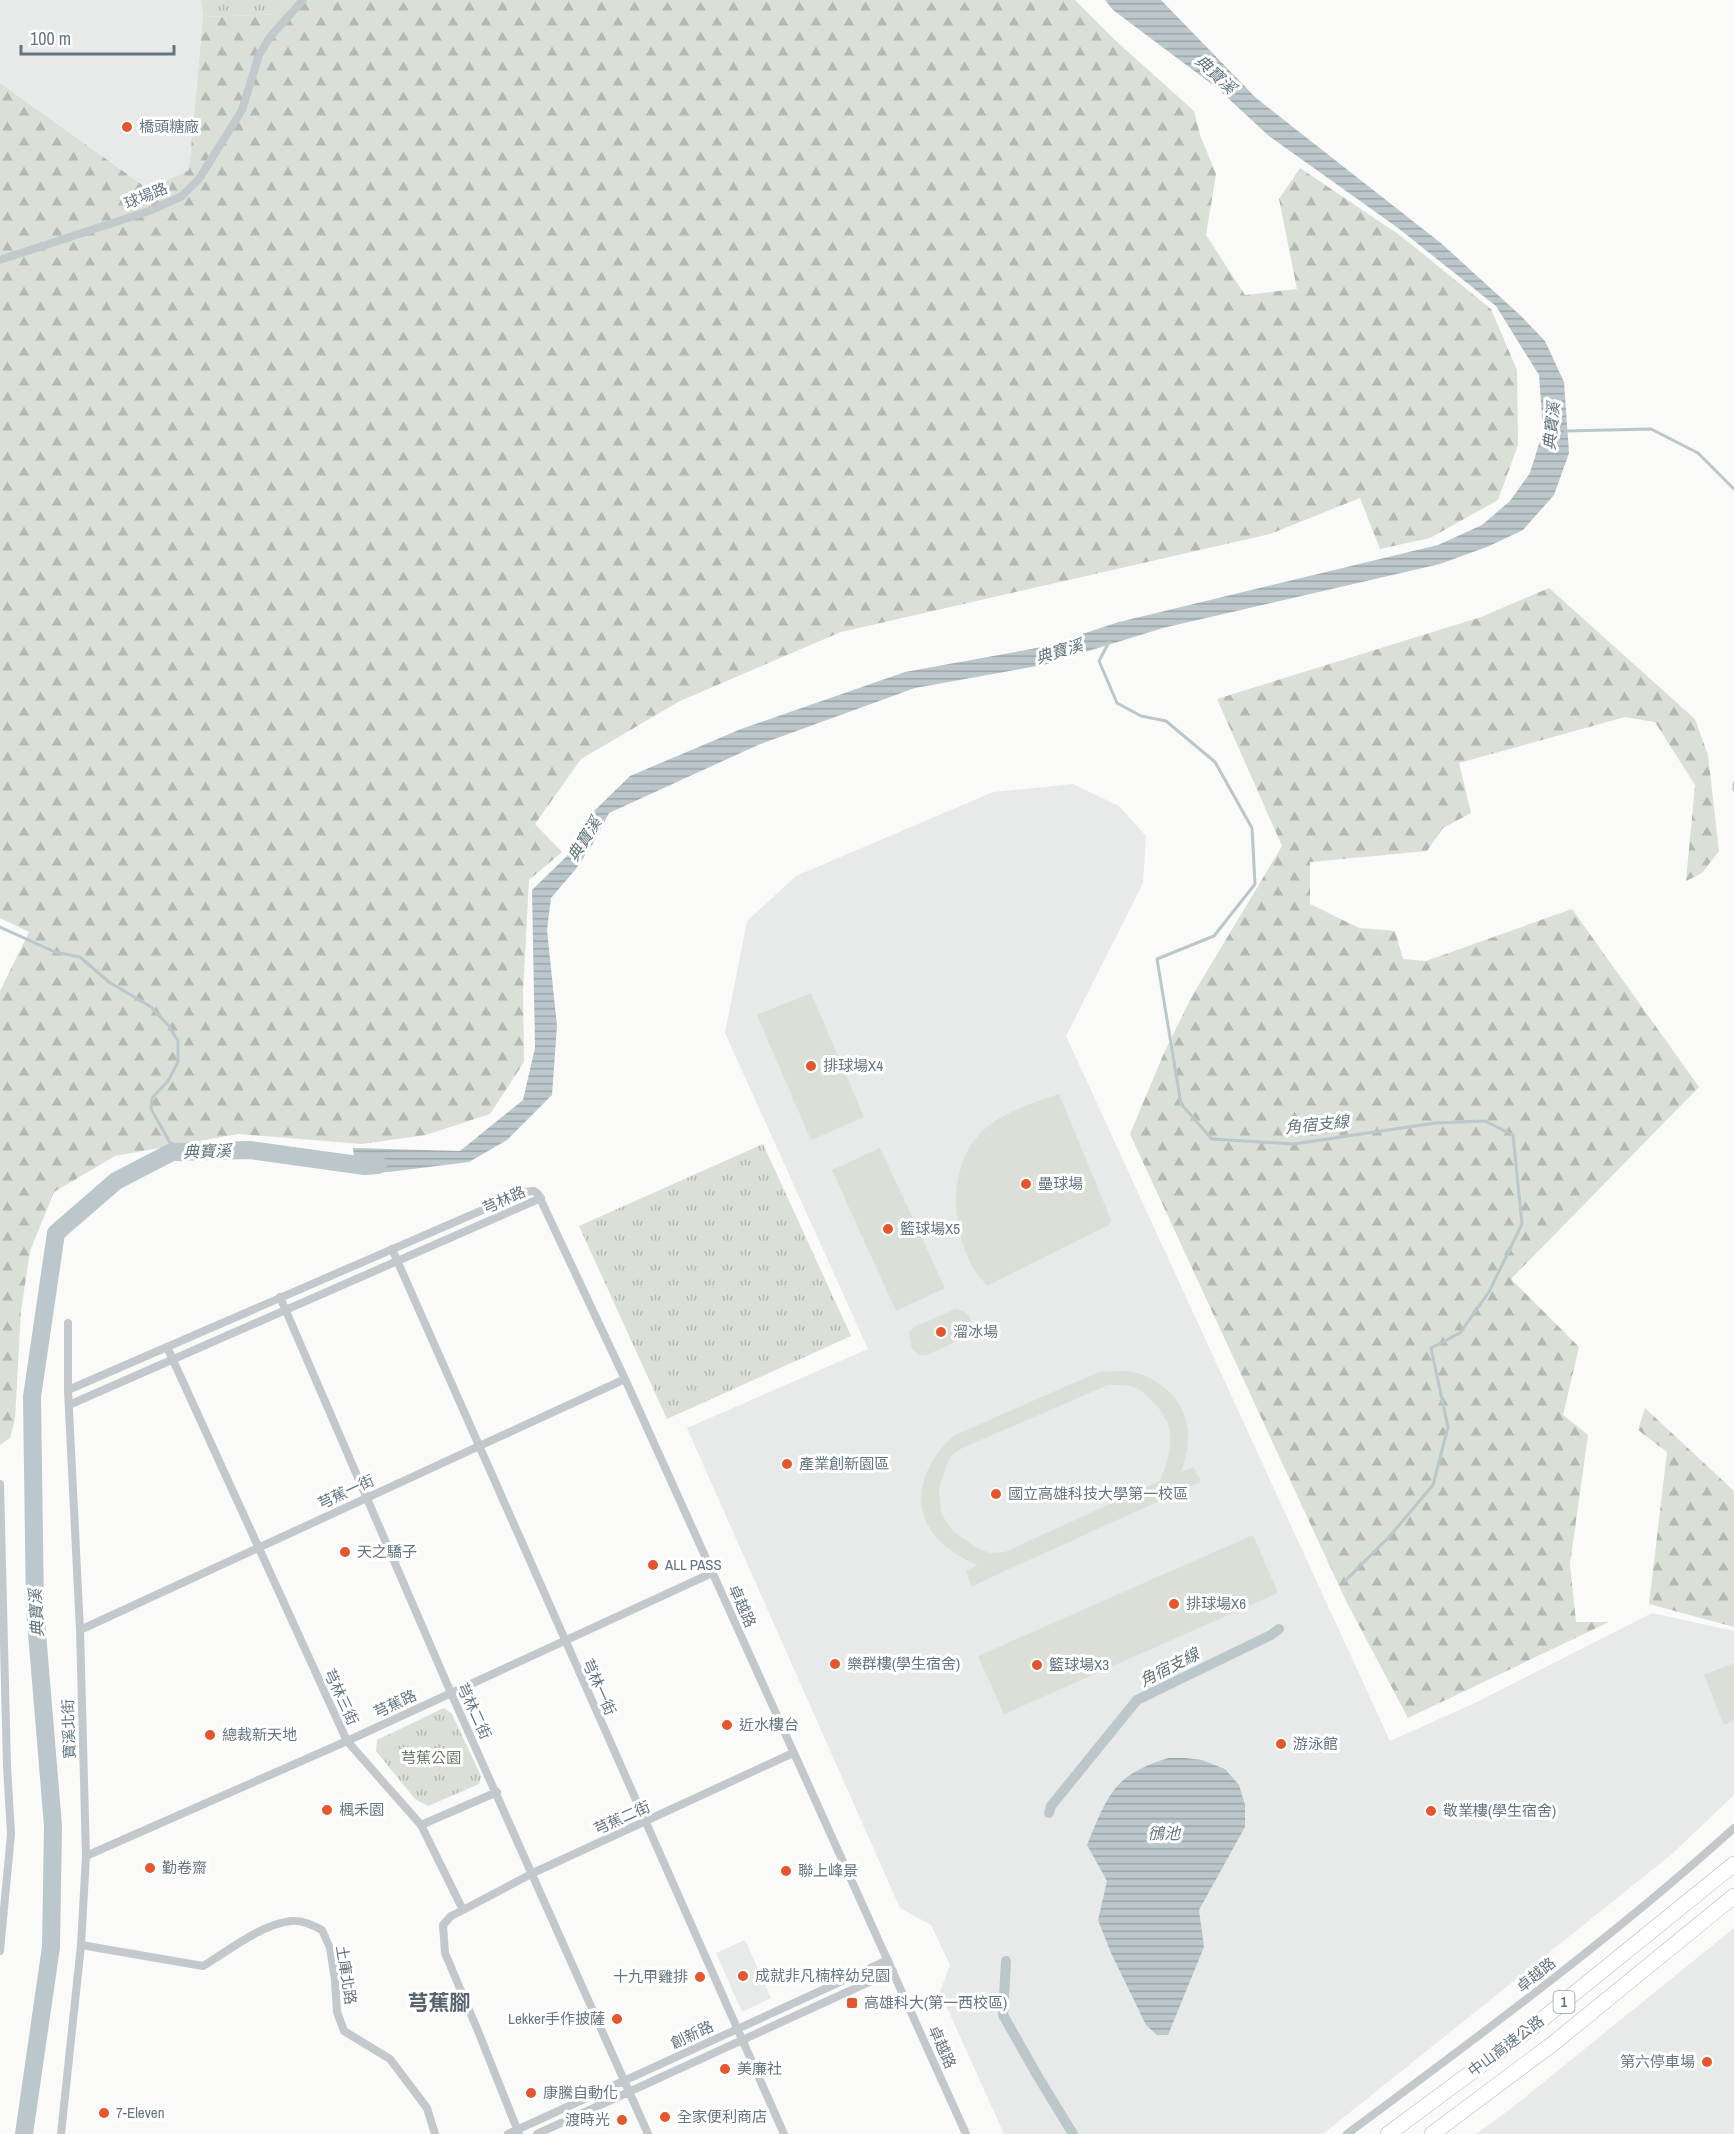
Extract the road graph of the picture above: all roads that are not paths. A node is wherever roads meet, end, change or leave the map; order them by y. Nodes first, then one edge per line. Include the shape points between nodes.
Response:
1 (303, 0) edge
2 (0, 260) edge
3 (541, 1198) junction
4 (392, 1249) junction
5 (397, 1262) junction
6 (280, 1297) junction
7 (286, 1310) junction
8 (68, 1323) dead end
9 (167, 1347) junction
10 (173, 1360) junction
11 (624, 1379) junction
12 (68, 1389) junction
13 (69, 1405) junction
14 (479, 1446) junction
15 (0, 1484) edge
16 (0, 1496) edge
17 (367, 1497) junction
18 (259, 1549) junction
19 (712, 1573) junction
20 (80, 1630) junction
21 (564, 1641) junction
22 (451, 1693) junction
23 (347, 1742) junction
24 (793, 1753) junction
25 (497, 1792) junction
26 (645, 1823) junction
27 (420, 1825) junction
28 (1734, 1828) edge
29 (86, 1856) junction
30 (1734, 1864) edge
31 (533, 1873) junction
32 (1734, 1896) edge
33 (463, 1910) junction
34 (81, 1945) junction
35 (0, 1951) edge
36 (888, 1960) junction
37 (893, 1971) junction
38 (737, 2029) junction
39 (742, 2040) junction
40 (624, 2081) junction
41 (629, 2092) junction
42 (515, 2133) edge
43 (61, 2134) edge
44 (435, 2134) edge
45 (537, 2134) edge
46 (648, 2134) edge
47 (784, 2134) edge
48 (966, 2134) edge
49 (1347, 2134) edge
50 (1388, 2134) edge
51 (1432, 2134) edge

1 - 2 street, 球場路 via 270,37 259,55 242,110 199,179 182,196 149,211
3 - 4 street, 芎林路 via 534,1191 524,1192
3 - 5 street, 芎林路
3 - 11 street, 卓越路
4 - 5 street, 芎林一街
4 - 6 street, 芎林路
5 - 7 street, 芎林路
5 - 14 street, 芎林一街
6 - 7 street, 芎林二街
6 - 9 street, 芎林路
7 - 10 street, 芎林路
7 - 17 street, 芎林二街
8 - 12 street, 寶溪北街
9 - 10 street, 芎林三街
9 - 12 street, 芎林路
10 - 13 street, 芎林路
10 - 18 street, 芎林三街
11 - 14 street, 芎蕉一街
11 - 19 street, 卓越路
12 - 13 street, 寶溪北街
13 - 20 street, 寶溪北街
14 - 17 street, 芎蕉一街
14 - 21 street, 芎林一街
15 - 16 street
16 - 35 street via 11,1834
17 - 18 street, 芎蕉一街
17 - 22 street, 芎林二街
18 - 20 street, 芎蕉一街
18 - 23 street, 芎林三街
19 - 21 street, 芎蕉路
19 - 24 street, 卓越路
20 - 29 street, 寶溪北街
21 - 22 street, 芎蕉路
21 - 26 street, 芎林一街
22 - 23 street, 芎蕉路
22 - 25 street, 芎林二街
23 - 27 street, 芎林三街
23 - 29 street, 芎蕉路
24 - 26 street, 芎蕉二街
24 - 36 street, 卓越路
25 - 27 street
25 - 31 street, 芎林二街
26 - 31 street, 芎蕉二街
26 - 38 street, 芎林一街
27 - 33 street, 芎林三街
28 - 49 street, 卓越路 via 1686,1872 1494,2025
29 - 34 street, 寶溪北街
30 - 50 highway, 中山高速公路 / 1 via 1534,2026
31 - 33 street, 芎蕉二街
31 - 40 street, 芎林二街
32 - 51 highway, 中山高速公路 / 1 via 1555,2042
33 - 42 street via 442,1925 445,1953
34 - 43 street, 寶溪北街
34 - 44 street, 土庫北路 via 203,1966 277,1925 308,1923 322,1930 330,1948 337,2012 344,2031 390,2059 426,2109
36 - 37 street, 卓越路
36 - 38 street, 創新路
37 - 39 street, 創新路
37 - 48 street, 卓越路
38 - 39 street, 芎林一街
38 - 40 street, 創新路
39 - 41 street, 創新路
39 - 47 street, 芎林一街
40 - 41 street, 芎林二街
40 - 42 street, 創新路
41 - 45 street, 創新路
41 - 46 street, 芎林二街

